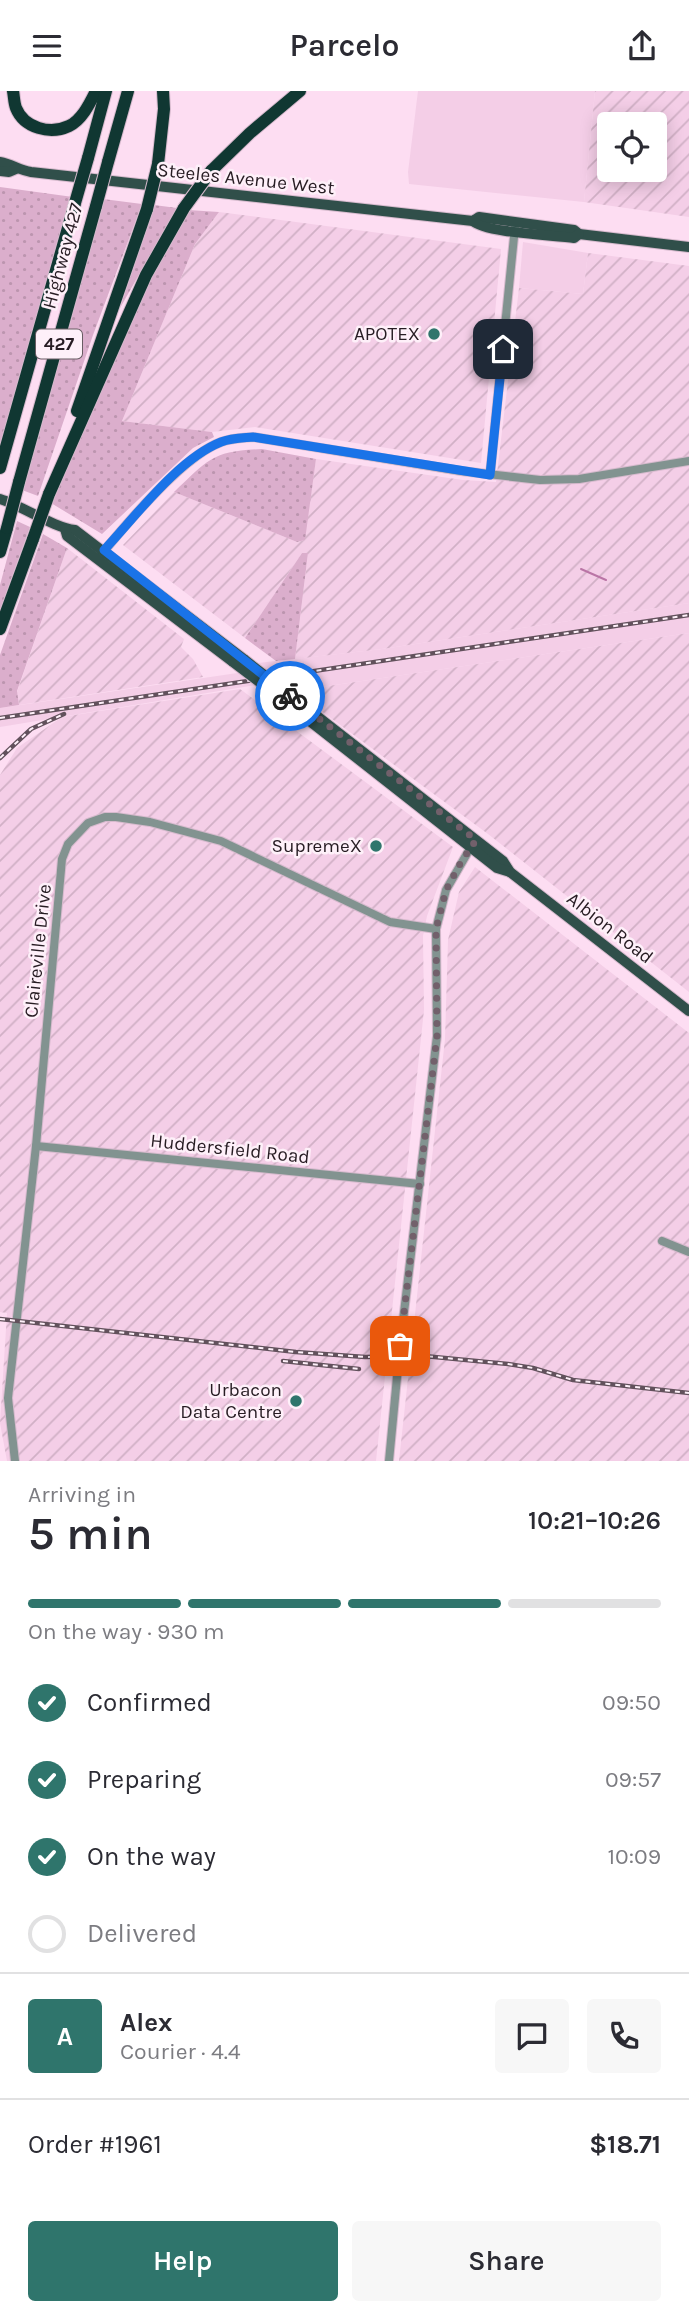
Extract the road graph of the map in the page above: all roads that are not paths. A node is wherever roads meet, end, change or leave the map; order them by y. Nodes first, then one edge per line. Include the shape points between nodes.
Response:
1 (13, 91) edge
2 (96, 91) edge
3 (106, 91) edge
4 (128, 91) edge
5 (163, 91) edge
6 (300, 91) edge
7 (0, 162) edge
8 (16, 169) junction
9 (0, 171) edge
10 (515, 227) junction
11 (689, 247) edge
12 (689, 461) edge
13 (0, 468) edge
14 (490, 475) junction
15 (49, 494) junction
16 (0, 499) edge
17 (0, 552) edge
18 (101, 554) junction
19 (0, 629) edge
20 (473, 843) junction
21 (436, 929) junction
22 (689, 1011) edge
23 (36, 1146) junction
24 (420, 1184) junction
25 (662, 1241) dead end
26 (689, 1252) edge
27 (15, 1461) edge
28 (389, 1461) edge

1 - 2 highway via 16,109 27,122 53,130 70,126
3 - 13 highway, Highway 427 / 427, bridge
4 - 17 highway, Highway 427 / 427, bridge
5 - 15 highway, bridge via 158,164 147,209
6 - 15 highway, bridge via 211,171 184,208 146,275
7 - 8 main road, Steeles Avenue West
8 - 9 main road, Steeles Avenue West
8 - 10 main road, Steeles Avenue West via 473,221 479,227
10 - 11 main road, Steeles Avenue West via 574,238 579,234
10 - 14 street
12 - 14 street via 579,479
14 - 18 street via 253,437 231,439 187,463
15 - 19 highway, bridge
16 - 18 main road, Albion Road via 65,529 67,536
18 - 20 main road, Albion Road, bridge
20 - 21 street via 446,890
20 - 22 main road, Albion Road via 503,861 510,872
21 - 23 street, Claireville Drive via 390,922 203,835 116,817 88,824 68,844 62,859
21 - 24 street via 437,1036
23 - 24 street, Huddersfield Road
23 - 27 street, Claireville Drive via 8,1398
24 - 28 street
25 - 26 street

